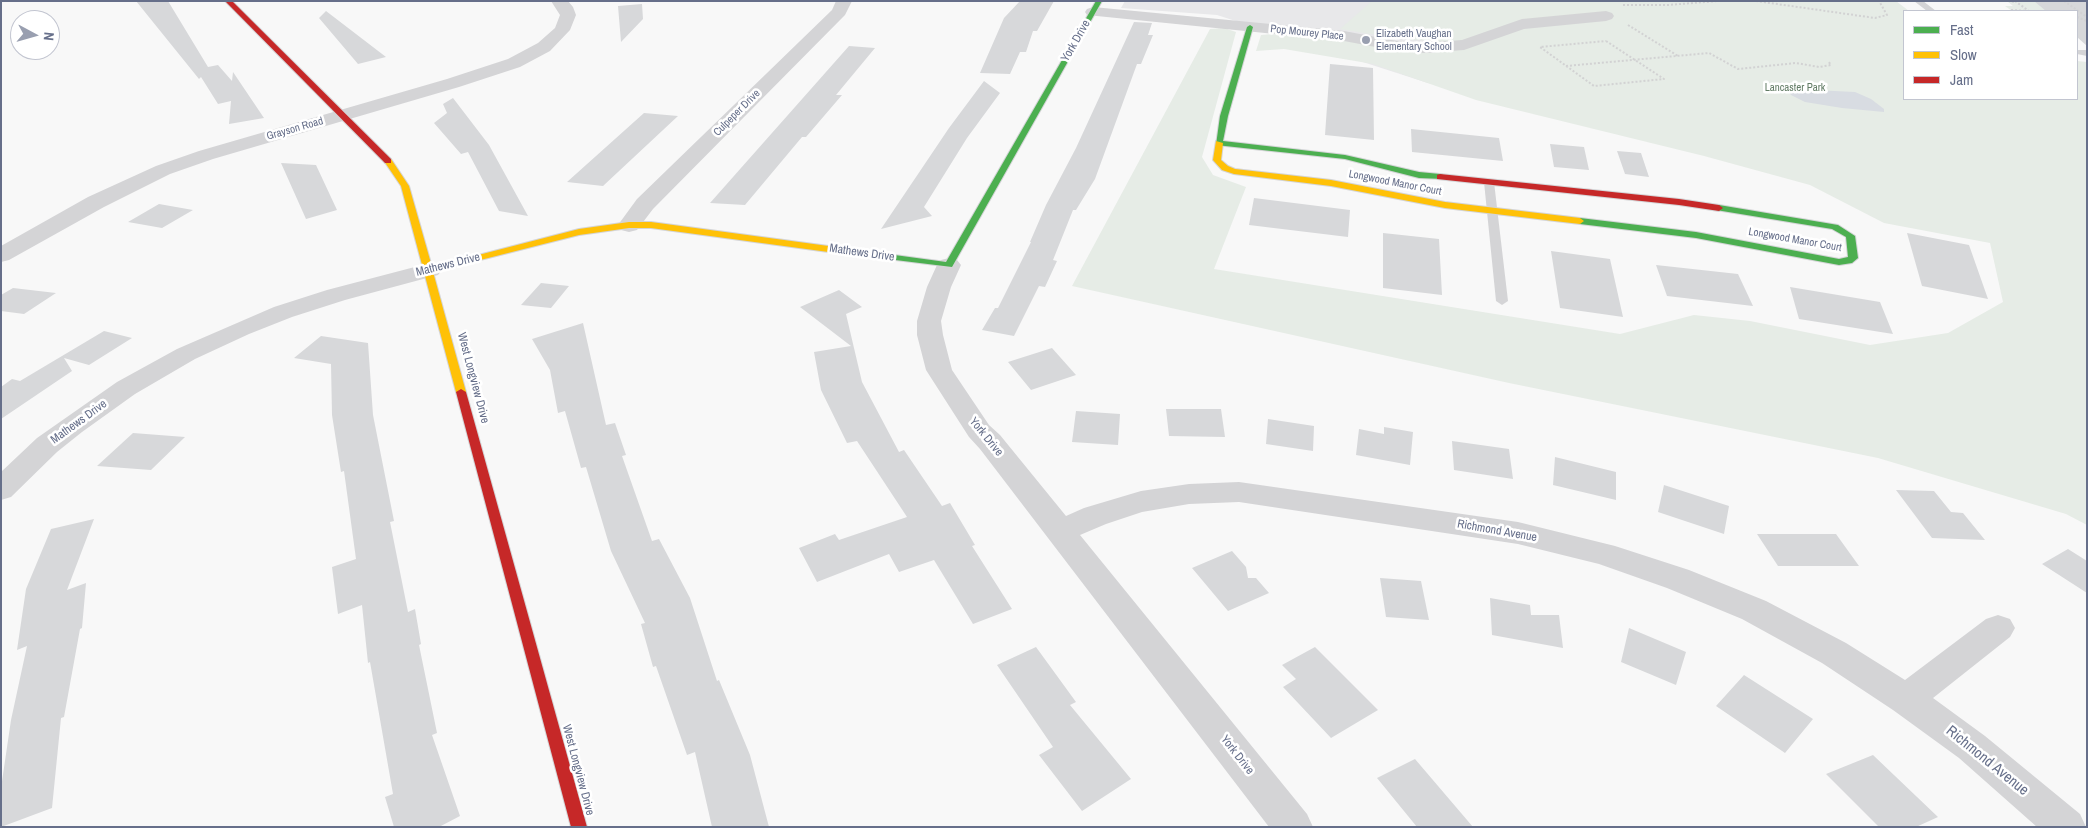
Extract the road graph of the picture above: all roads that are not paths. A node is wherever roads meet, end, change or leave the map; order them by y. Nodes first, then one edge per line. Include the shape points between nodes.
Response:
1 (228, 1) edge
2 (559, 1) edge
3 (844, 1) edge
4 (1918, 1) edge
5 (1096, 7) edge
6 (1931, 10) edge
7 (1606, 16) dead end
8 (1250, 27) junction
9 (343, 115) junction
10 (1219, 143) junction
11 (1489, 182) junction
12 (1492, 210) junction
13 (629, 225) junction
14 (1, 255) edge
15 (949, 265) junction
16 (430, 270) junction
17 (1502, 301) dead end
18 (1, 490) edge
19 (1060, 531) junction
20 (1998, 628) dead end
21 (1906, 698) junction
22 (579, 827) edge
23 (1293, 827) edge
24 (2066, 827) edge

1 - 9 street, West Longview Drive
2 - 9 street, Grayson Road via 568,15 562,30 531,54 485,73
3 - 13 street, Culpeper Drive via 838,12 645,204
4 - 6 lane
5 - 8 street, Pop Mourey Place
5 - 15 street, York Drive
7 - 8 street, Pop Mourey Place via 1522,24 1470,44 1432,48
8 - 10 street, Longwood Manor Court
9 - 14 street, Grayson Road via 163,170 96,202
9 - 16 street, West Longview Drive via 376,147 406,186
10 - 11 street, Longwood Manor Court via 1345,158 1419,175
10 - 12 street, Longwood Manor Court via 1217,160 1224,168 1234,171 1331,183 1399,198
11 - 12 lane
11 - 12 street, Longwood Manor Court via 1679,202 1835,228 1850,236 1853,258 1839,262 1696,235
12 - 17 lane
13 - 15 street, Mathews Drive via 651,225
13 - 16 street, Mathews Drive via 579,232
15 - 19 street, York Drive via 929,321 939,370 979,432
16 - 18 street, Mathews Drive via 283,312 186,354 126,388 72,426 47,445
16 - 22 street, West Longview Drive
19 - 21 street, Richmond Avenue via 1141,502 1189,494 1239,492 1518,533 1604,554 1754,610 1834,653
19 - 23 street, York Drive
20 - 21 street
21 - 24 street, Richmond Avenue via 1972,747

